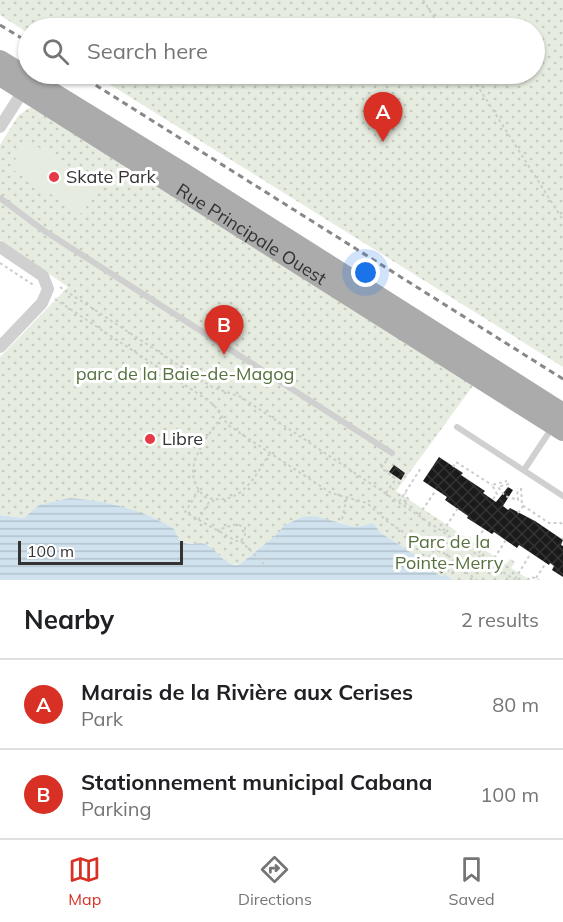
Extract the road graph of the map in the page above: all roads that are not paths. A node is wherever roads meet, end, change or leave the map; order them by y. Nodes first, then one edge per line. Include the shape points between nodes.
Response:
1 (0, 60) edge
2 (0, 76) edge
3 (18, 76) edge
4 (18, 82) edge
5 (25, 84) edge
6 (28, 85) junction
7 (0, 127) edge
8 (0, 198) edge
9 (0, 247) edge
10 (0, 347) edge
11 (560, 420) edge
12 (458, 427) dead end
13 (392, 453) road end
14 (524, 470) junction
15 (563, 496) edge

1 - 3 main road, Rue Principale Ouest
2 - 4 main road, Rue Principale Ouest
5 - 6 main road, Rue Principale Ouest
6 - 7 street
6 - 11 main road, Rue Principale Ouest
8 - 13 lane via 43,231
9 - 10 street via 39,273 47,289 42,303
11 - 14 lane
12 - 14 lane
14 - 15 lane

